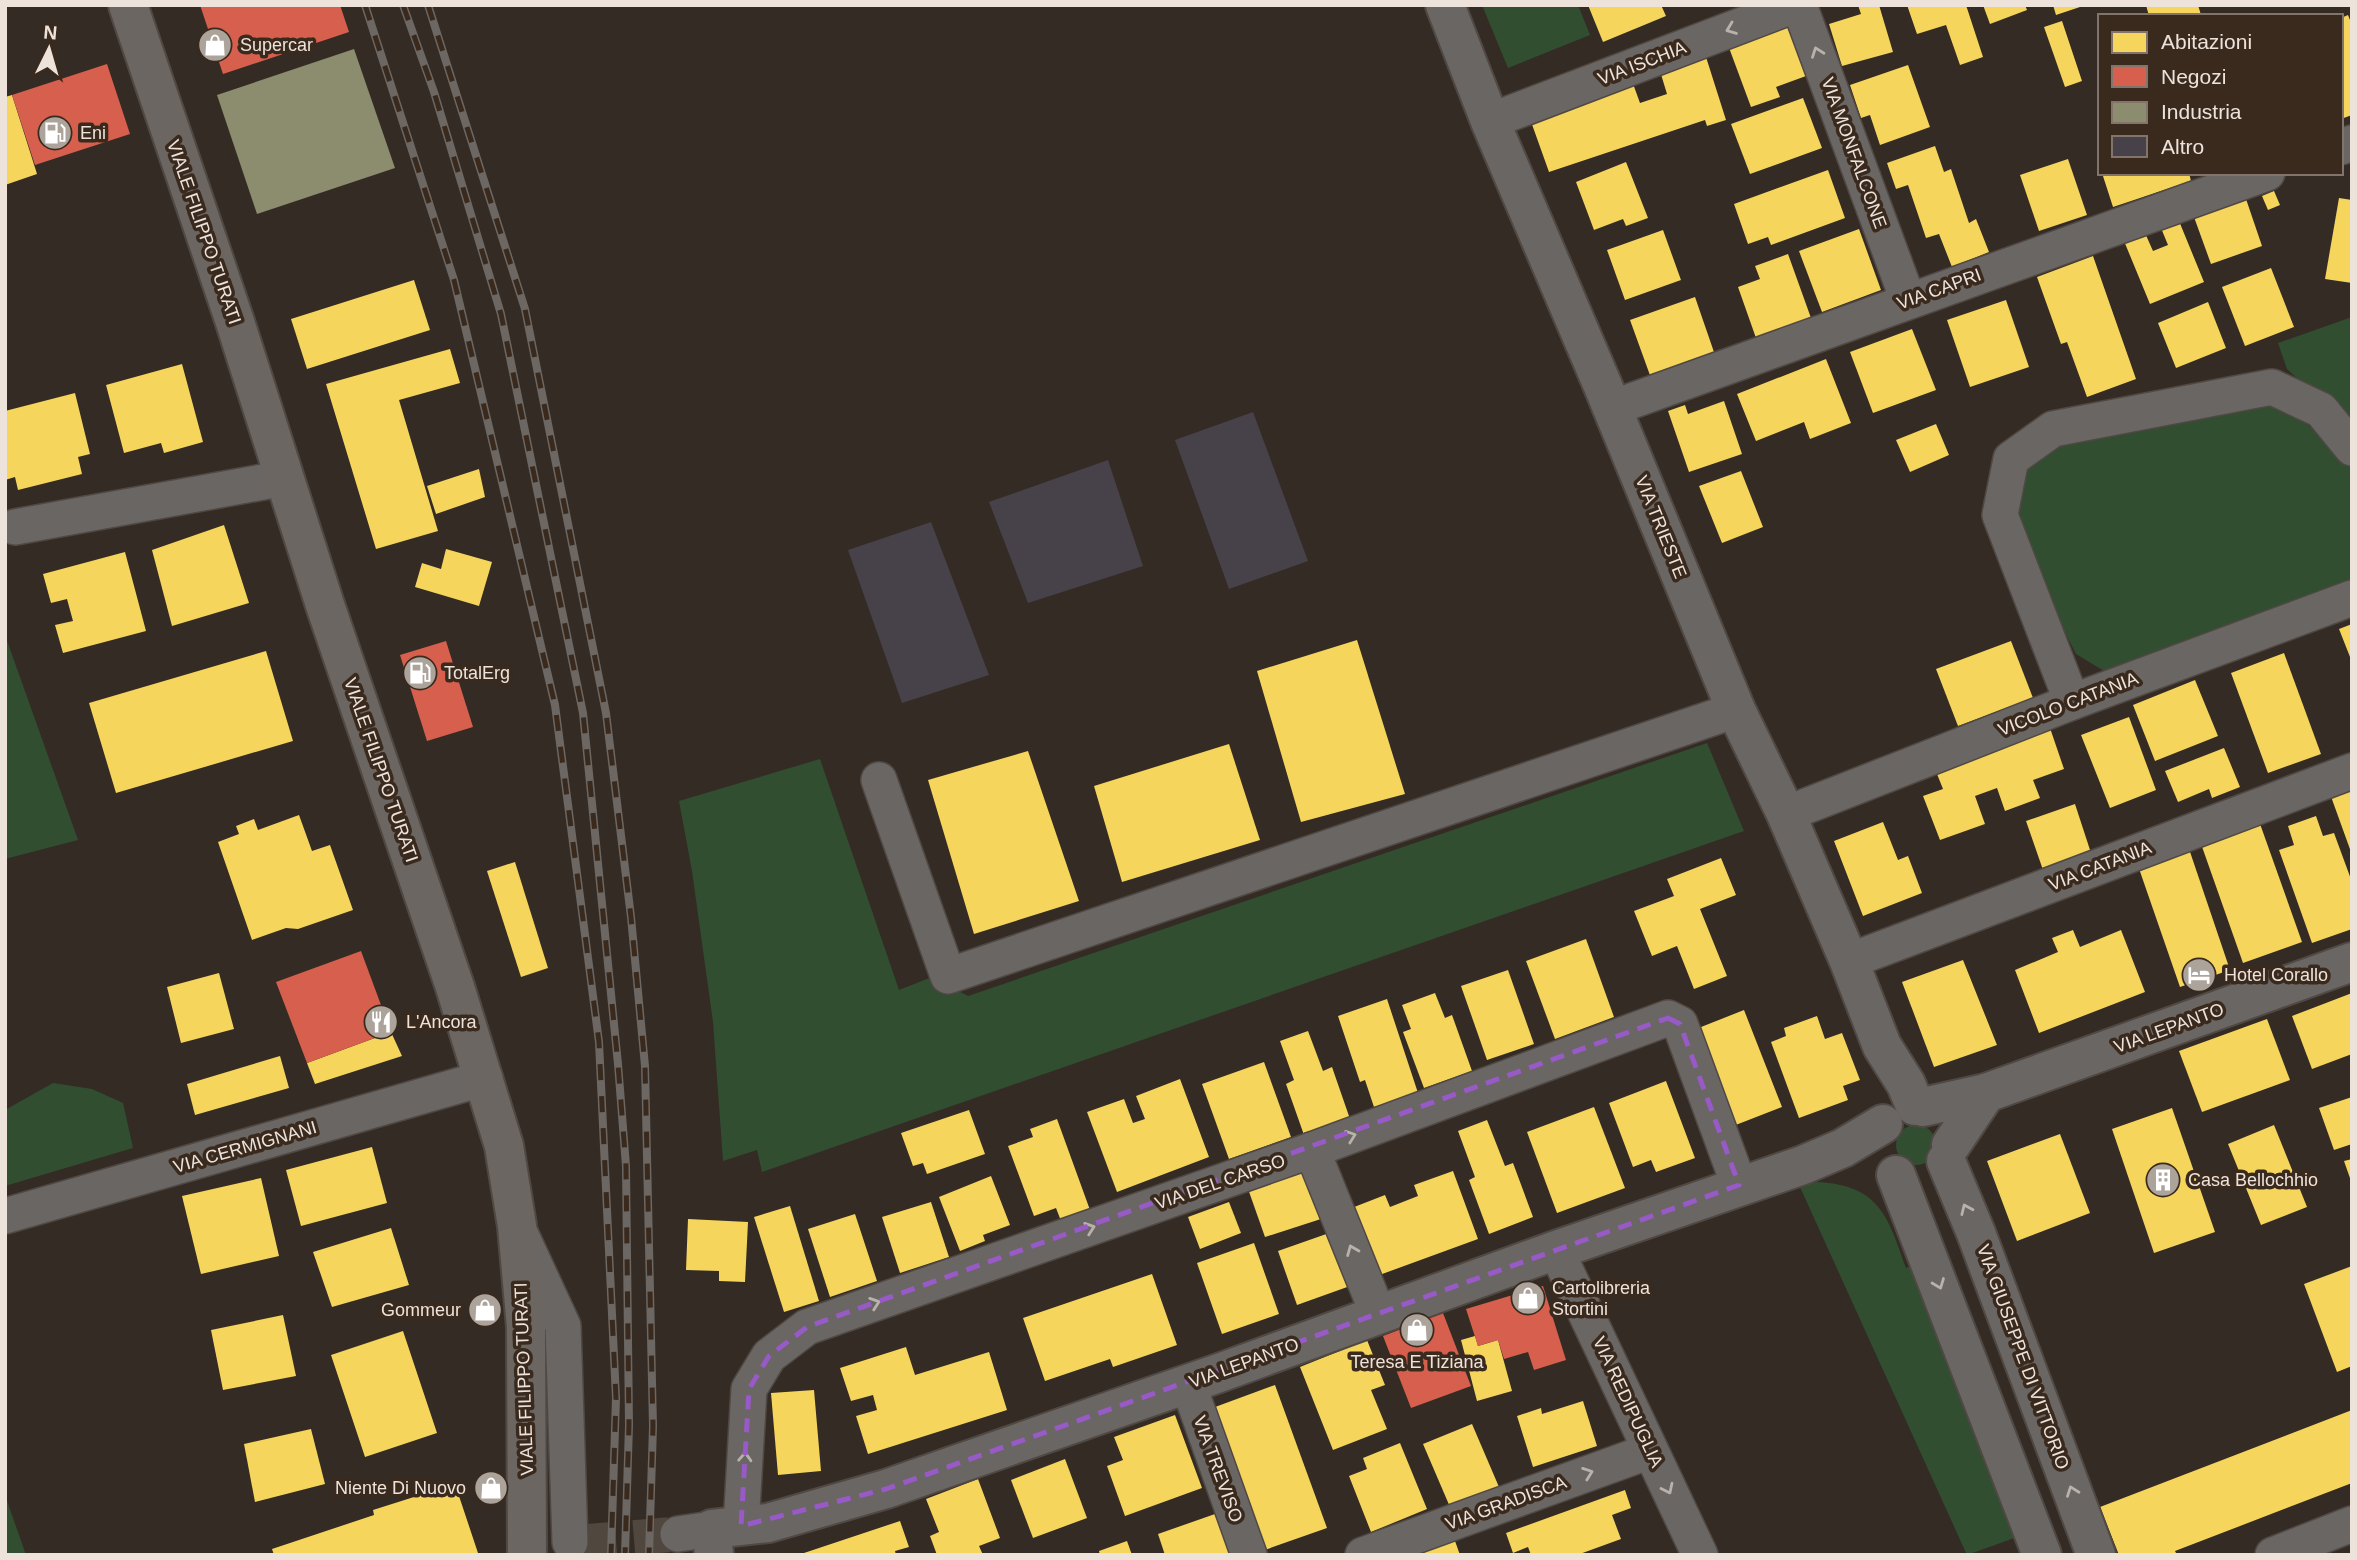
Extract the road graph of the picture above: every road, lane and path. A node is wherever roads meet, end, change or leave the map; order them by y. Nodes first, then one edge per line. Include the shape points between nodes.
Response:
1 (128, 5) edge
2 (1445, 5) edge
3 (1797, 5) edge
4 (1490, 121) junction
5 (2261, 175) edge
6 (1908, 300) junction
7 (1612, 408) junction
8 (2352, 448) edge
9 (285, 478) junction
10 (15, 527) dead end
11 (2352, 598) edge
12 (2072, 702) junction
13 (1736, 710) junction
14 (2352, 771) edge
15 (879, 780) dead end
16 (1786, 814) junction
17 (1849, 961) junction
18 (2352, 962) edge
19 (485, 1078) junction
20 (1986, 1093) junction
21 (1903, 1113) junction
22 (1312, 1150) junction
23 (1948, 1153) junction
24 (1803, 1165) junction
25 (1890, 1169) junction
26 (1739, 1185) junction
27 (5, 1216) edge
28 (517, 1226) junction
29 (1556, 1250) junction
30 (1378, 1314) junction
31 (1188, 1384) junction
32 (1650, 1451) junction
33 (2352, 1524) edge
34 (728, 1537) edge
35 (573, 1546) edge
36 (527, 1555) edge
37 (1249, 1555) edge
38 (1363, 1555) edge
39 (1700, 1555) edge
40 (2042, 1555) edge
41 (2096, 1555) edge
42 (2273, 1555) edge

1 - 9 main road, VIALE FILIPPO TURATI
2 - 4 street, VIA TRIESTE
3 -> 4 street, VIA ISCHIA
6 -> 3 street, VIA MONFALCONE
4 - 7 street, VIA TRIESTE
5 - 6 street, VIA CAPRI
6 - 7 street, VIA CAPRI
7 - 13 street, VIA TRIESTE
8 - 12 street via 2320,410 2272,387 2053,429 2011,459 2000,515
9 - 10 street
9 - 19 main road, VIALE FILIPPO TURATI
11 - 12 street, VICOLO CATANIA
12 - 16 street, VICOLO CATANIA
13 - 15 street via 948,976
13 - 16 street, VIA TRIESTE
14 - 17 street, VIA CATANIA
16 - 17 street, VIA TRIESTE
17 - 21 street, VIA TRIESTE via 1882,1046 1885,1095
18 - 20 street, VIA LEPANTO
19 - 27 street, VIA CERMIGNANI
19 - 28 main road, VIALE FILIPPO TURATI via 504,1146
20 - 21 street, VIA LEPANTO
20 - 23 street
21 - 23 street via 1940,1117 1946,1125
21 - 24 street, VIA LEPANTO via 1843,1149
21 - 25 street via 1877,1145
22 -> 26 street, VIA DEL CARSO via 1668,1018 1680,1024
30 -> 22 street
34 -> 22 street, VIA DEL CARSO via 749,1389 769,1356 807,1327
23 - 25 street via 1930,1176 1907,1179
41 -> 23 street, VIA GIUSEPPE DI VITTORIO
24 - 25 street, VIA LEPANTO
24 - 26 street, VIA LEPANTO
25 -> 40 street
26 - 29 street, VIA LEPANTO
28 - 35 street via 562,1325
28 - 36 main road, VIALE FILIPPO TURATI via 526,1327
29 - 30 street, VIA LEPANTO
29 - 32 street, VIA REDIPUGLIA
30 - 31 street, VIA LEPANTO
31 - 34 street, VIA LEPANTO via 886,1489
31 - 37 street, VIA TREVISO
38 -> 32 street, VIA GRADISCA
32 -> 39 street, VIA REDIPUGLIA
33 - 42 street

